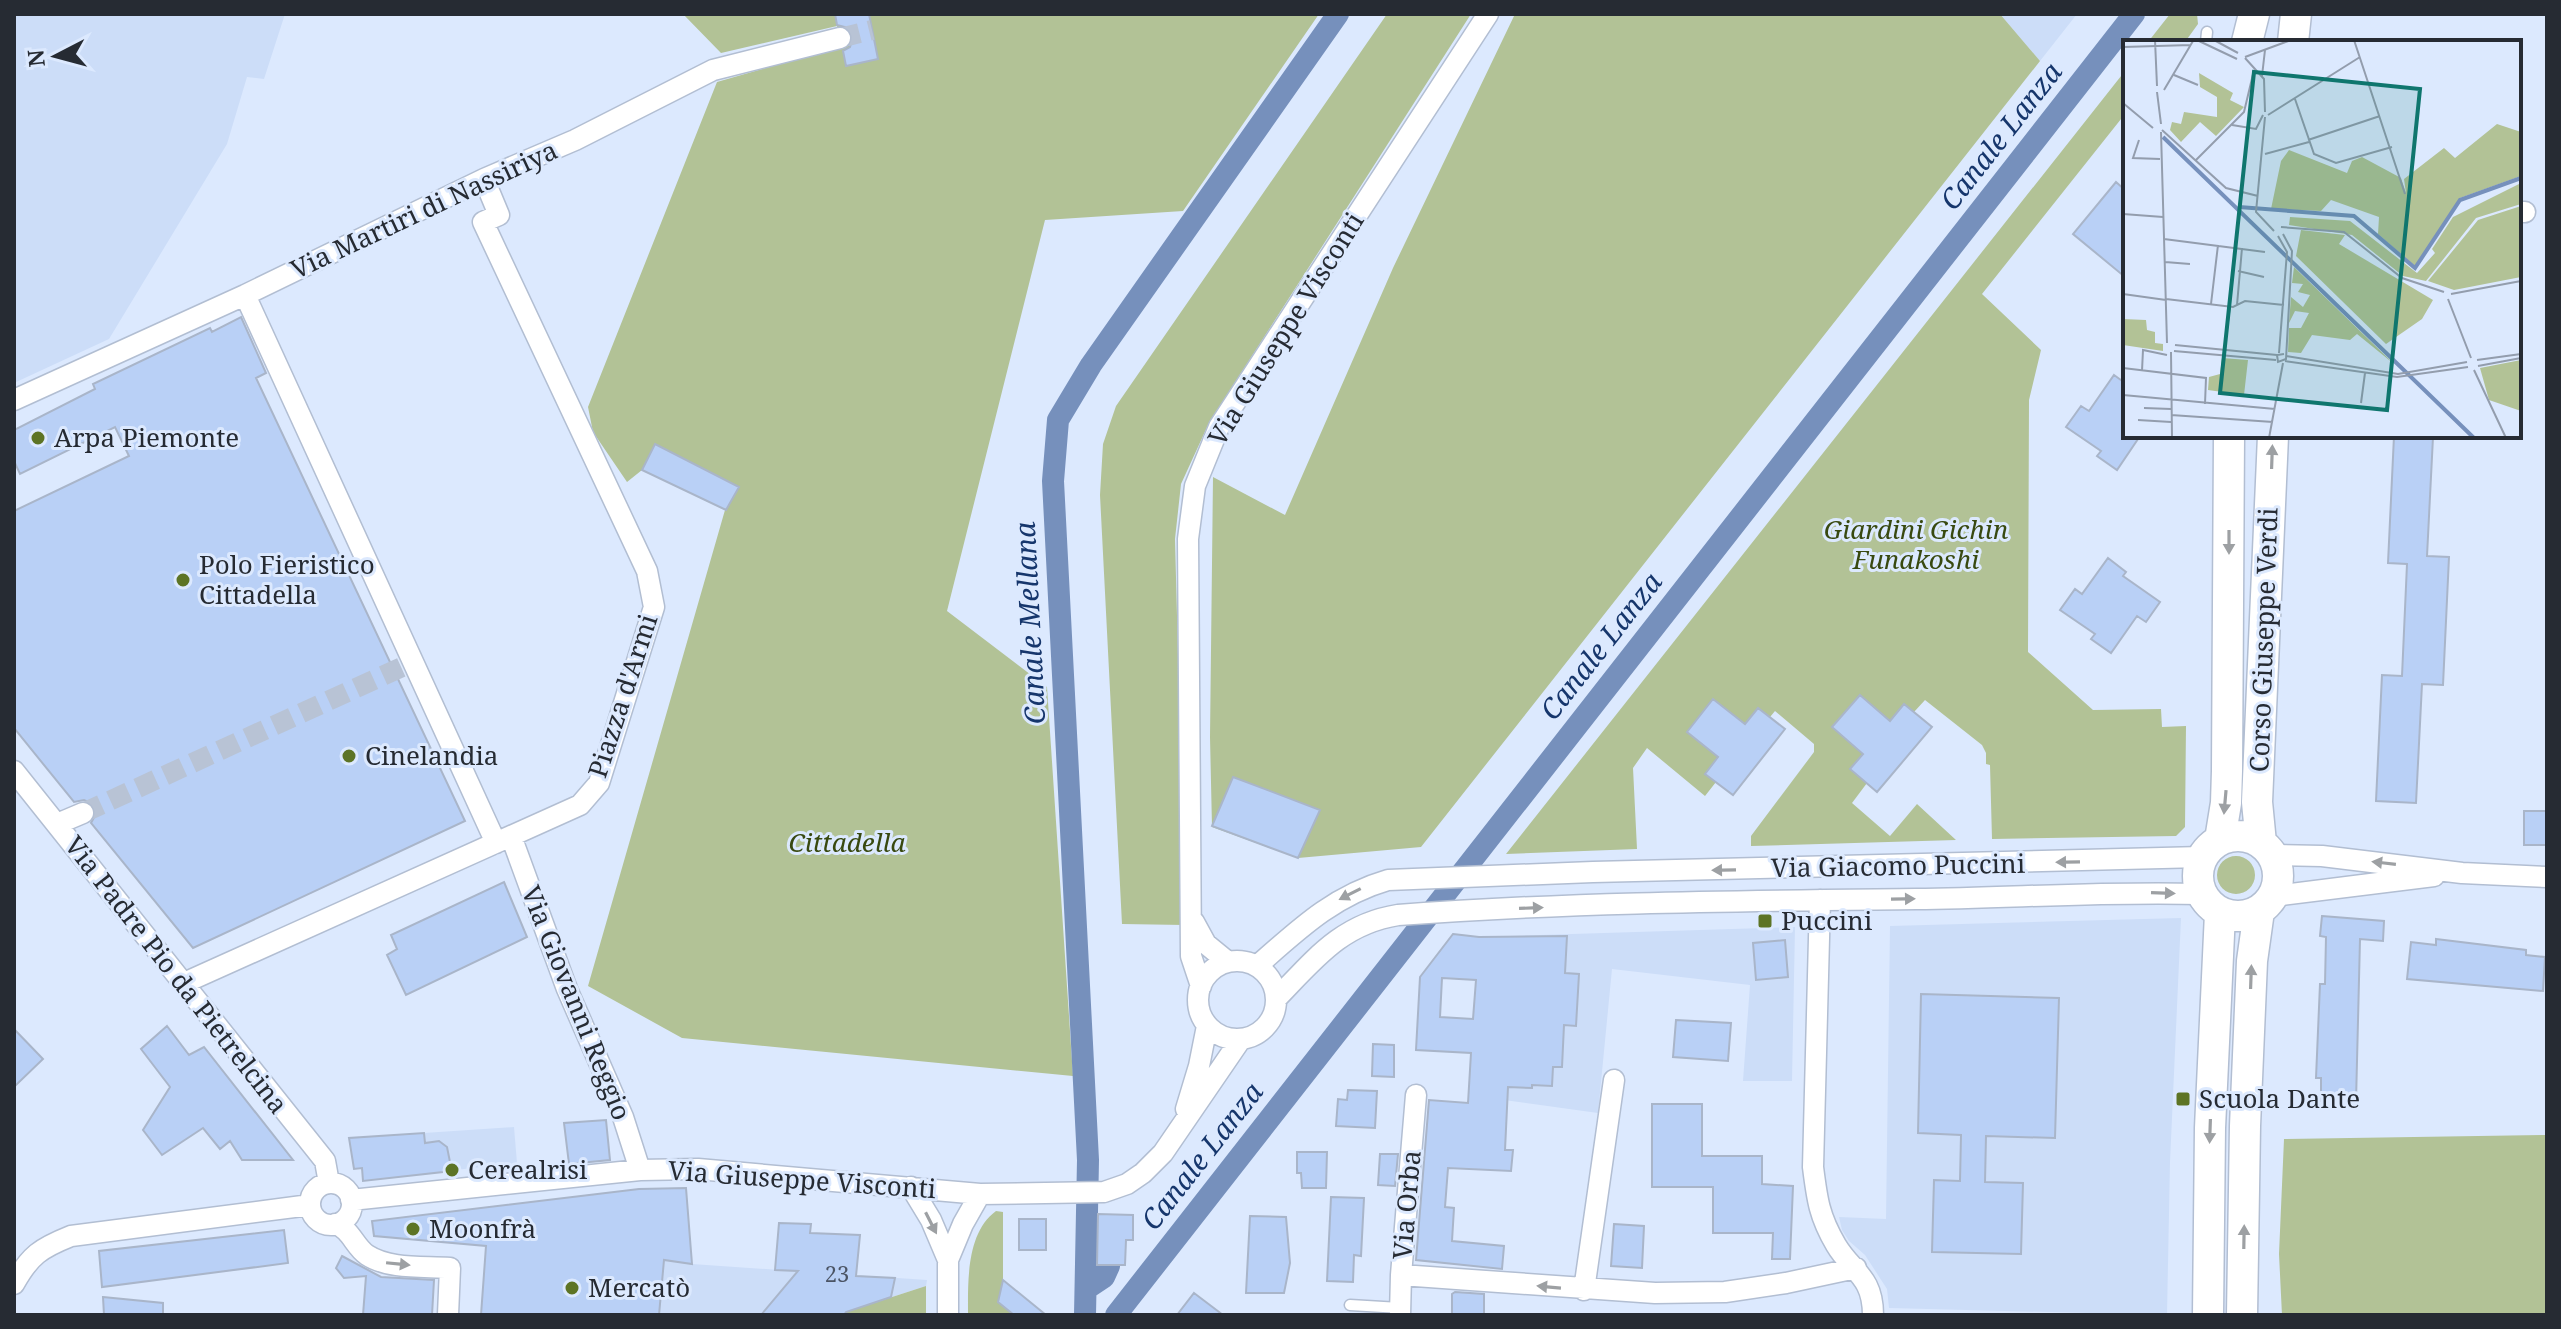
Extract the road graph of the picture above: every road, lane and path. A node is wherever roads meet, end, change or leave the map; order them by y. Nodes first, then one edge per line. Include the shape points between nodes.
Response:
1 (1488, 14) edge
2 (2254, 14) edge
3 (2296, 14) edge
4 (840, 38) tunnel mouth
5 (2248, 40) edge
6 (2293, 40) edge
7 (484, 179) junction
8 (245, 295) junction
9 (14, 400) edge
10 (2229, 438) edge
11 (2273, 438) edge
12 (14, 771) edge
13 (83, 813) tunnel mouth
14 (57, 824) junction
15 (504, 840) junction
16 (2211, 849) junction
17 (2267, 849) junction
18 (1593, 872) junction
19 (2462, 873) junction
20 (2547, 877) edge
21 (1820, 900) junction
22 (2211, 904) junction
23 (2266, 904) junction
24 (1594, 906) junction
25 (1192, 919) junction
26 (1228, 962) junction
27 (1257, 966) junction
28 (184, 983) junction
29 (1201, 986) junction
30 (1276, 999) junction
31 (1207, 1026) junction
32 (1241, 1039) junction
33 (1614, 1080) dead end
34 (1416, 1095) dead end
35 (1179, 1128) junction
36 (640, 1170) junction
37 (329, 1183) junction
38 (911, 1187) junction
39 (980, 1194) junction
40 (351, 1200) junction
41 (310, 1205) junction
42 (335, 1224) junction
43 (22, 1255) edge
44 (948, 1260) junction
45 (1856, 1268) junction
46 (1401, 1275) junction
47 (14, 1284) edge
48 (1584, 1290) junction
49 (1350, 1305) dead end
50 (1400, 1311) edge
51 (448, 1315) edge
52 (948, 1315) edge
53 (1873, 1315) edge
54 (2208, 1315) edge
55 (2242, 1315) edge

1 - 25 street, Via Giuseppe Visconti via 1219,427 1195,486 1188,539
2 - 5 street
3 - 6 street
4 - 7 street, Via Martiri di Nassiriya via 713,70
7 - 8 street, Via Martiri di Nassiriya
7 - 15 street, Piazza d'Armi via 499,215 483,222 647,571 654,607 599,783 580,805
8 - 9 street, Via Martiri di Nassiriya
8 - 15 street
10 -> 16 street, Corso Giuseppe Verdi via 2226,803
17 -> 11 street, Corso Giuseppe Verdi via 2257,802
12 - 14 street, Via Padre Pio da Pietrelcina
13 - 14 street
14 - 28 street, Via Padre Pio da Pietrelcina
15 - 28 street
15 - 36 street, Via Giovanni Reggio via 623,1117
16 - 17 street via 2241,836
16 -> 18 street, Via Giacomo Puccini
16 - 22 street via 2198,869
19 -> 17 street
17 - 23 street via 2279,882
18 - 24 street
18 -> 27 street, Via Giacomo Puccini via 1388,880 1339,899
19 - 20 street
19 - 23 street
21 -> 22 street, Via Giacomo Puccini via 2144,892
21 - 24 street, Via Giacomo Puccini
21 - 45 street via 1813,1167 1818,1206 1837,1247
22 - 23 street via 2234,917
22 -> 54 street
55 -> 23 street via 2252,961
30 -> 24 street, Via Giacomo Puccini via 1337,939 1367,922 1453,911
25 - 26 street via 1206,944
25 - 29 street, Via Giuseppe Visconti via 1191,956
26 - 27 street
26 - 29 street
27 - 30 street via 1274,986
28 - 37 street, Via Padre Pio da Pietrelcina via 325,1161
29 - 31 street via 1198,1003
30 - 32 street via 1275,1011 1262,1030
31 - 32 street
31 - 35 street, Via Giuseppe Visconti
32 - 35 street, Via Giuseppe Visconti
33 - 48 street
34 - 46 street, Via Orba
35 - 39 street, Via Giuseppe Visconti via 1143,1173 1104,1192
36 - 38 street, Via Giuseppe Visconti via 698,1169
36 - 40 street, Via Giuseppe Visconti
37 - 40 street via 346,1189
37 - 41 street via 313,1192
38 - 39 street, Via Giuseppe Visconti
38 -> 44 street
39 - 44 street
40 - 42 street via 346,1218
41 - 42 street via 315,1218
41 - 43 street via 71,1236
42 -> 51 street via 344,1227 365,1253 388,1264 450,1268
43 - 47 street
44 - 52 street
45 - 48 street via 1725,1292
45 - 53 street via 1873,1302
48 -> 46 street
46 - 50 street, Via Orba
49 - 50 lane

